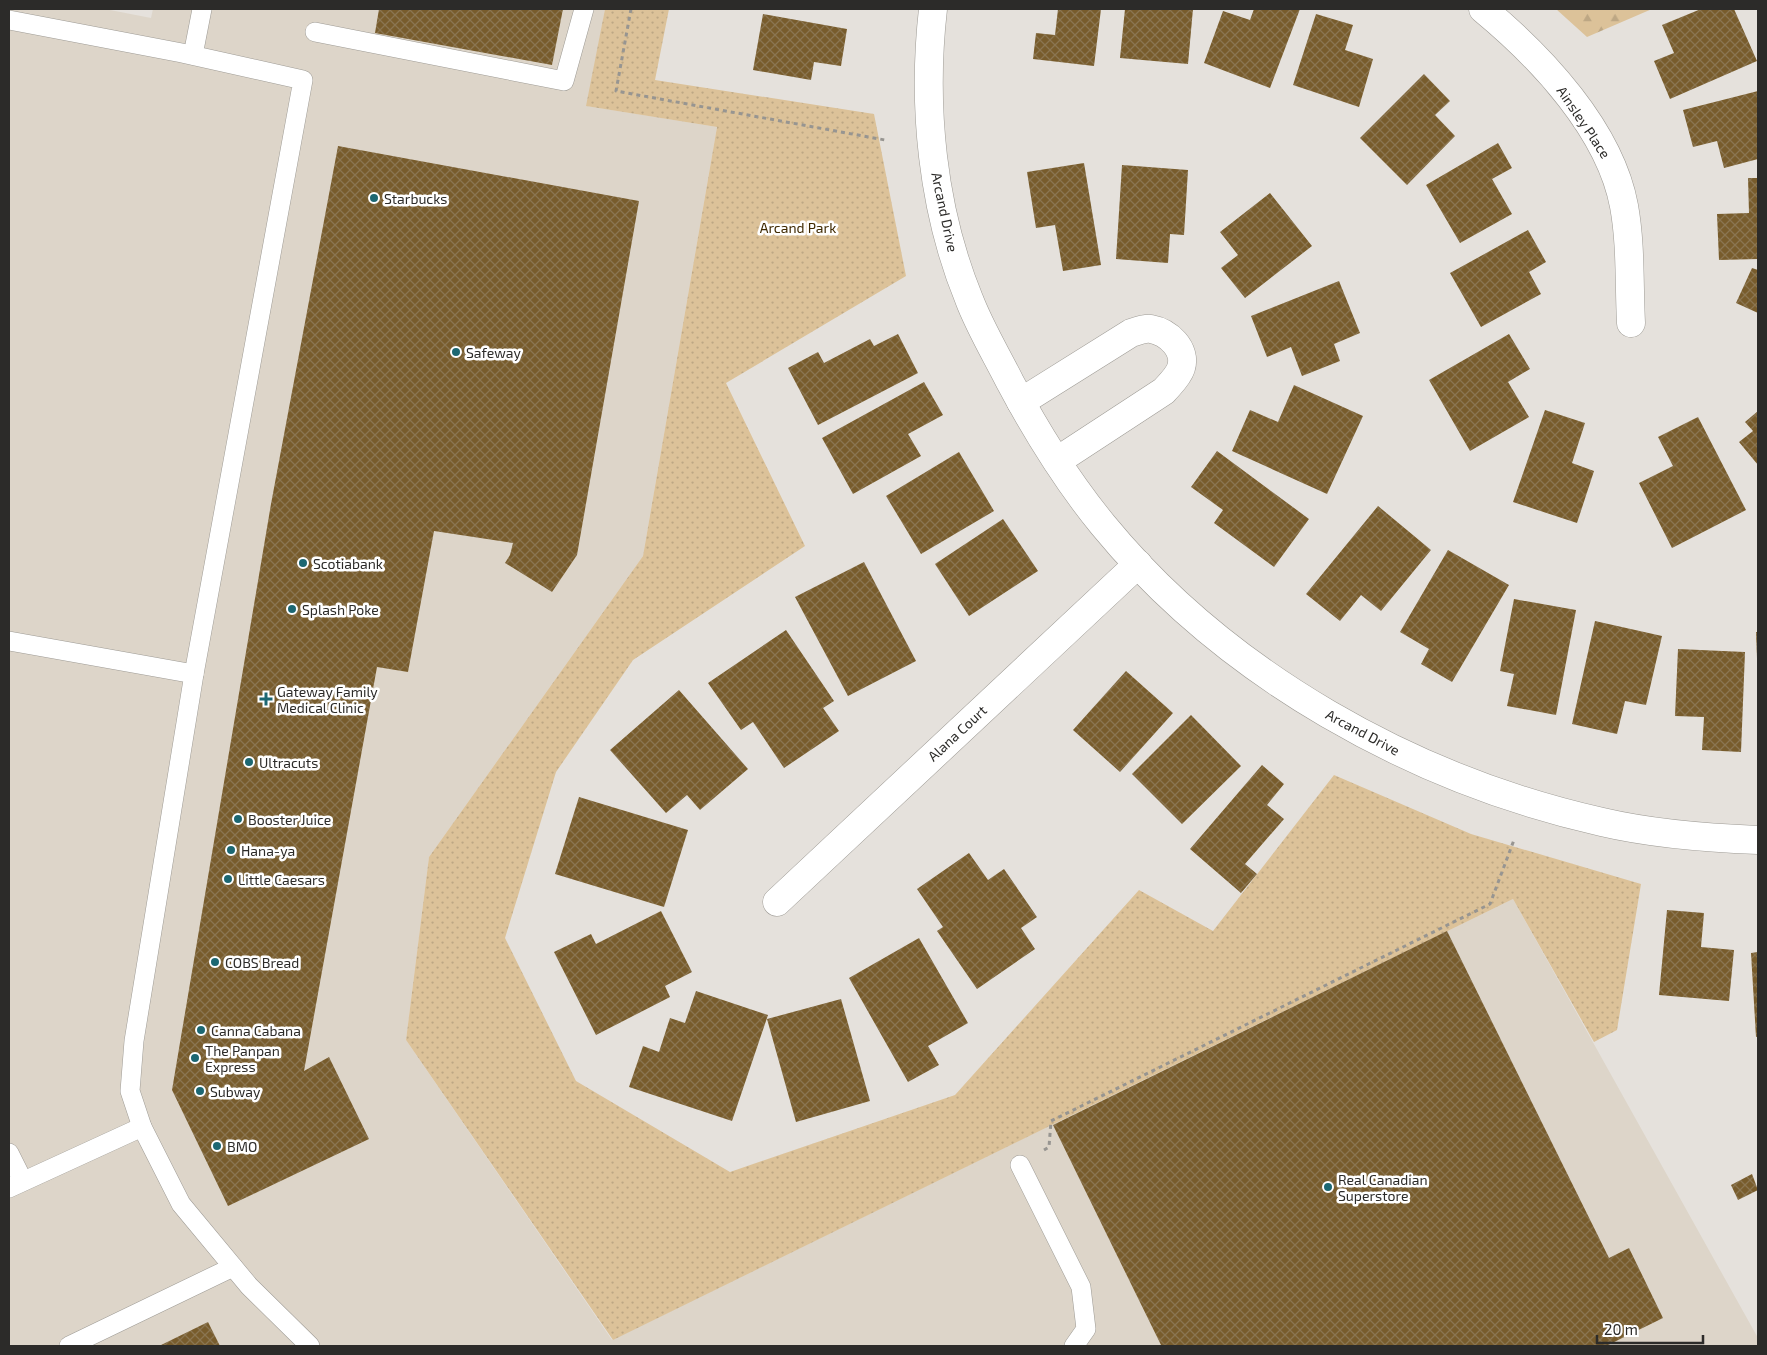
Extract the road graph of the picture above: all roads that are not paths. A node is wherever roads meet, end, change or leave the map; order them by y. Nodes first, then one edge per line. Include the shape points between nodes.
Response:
1 (202, 9) edge
2 (584, 9) edge
3 (934, 9) edge
4 (1484, 9) edge
5 (9, 20) edge
6 (315, 32) dead end
7 (194, 55) junction
8 (1631, 323) dead end
9 (1021, 402) junction
10 (1057, 461) junction
11 (1138, 564) junction
12 (9, 642) edge
13 (194, 674) junction
14 (1758, 840) edge
15 (777, 902) dead end
16 (142, 1127) junction
17 (9, 1153) edge
18 (1020, 1165) road end
19 (16, 1185) edge
20 (233, 1267) junction
21 (69, 1346) edge
22 (310, 1346) edge
23 (1074, 1346) edge

1 - 7 lane
2 - 6 lane via 564,81
3 - 9 street, Arcand Drive via 931,27 931,132 942,211 969,299
4 - 8 street, Ainsley Place via 1547,68 1585,119 1611,163 1624,204 1628,230
5 - 7 lane
7 - 13 lane via 303,80
9 - 10 street, Arcand Drive
9 - 10 street via 1131,333 1148,328 1163,332 1176,342 1181,354 1181,367 1164,391
10 - 11 street, Arcand Drive via 1102,524
11 - 14 street, Arcand Drive via 1204,626 1254,667 1299,697 1390,748 1484,787 1536,805 1603,822 1672,834
11 - 15 street, Alana Court
12 - 13 lane
13 - 16 lane via 134,1041 130,1091
16 - 19 lane
16 - 20 lane via 181,1204
17 - 19 lane
18 - 23 lane via 1081,1287 1086,1329
20 - 21 lane
20 - 22 lane

